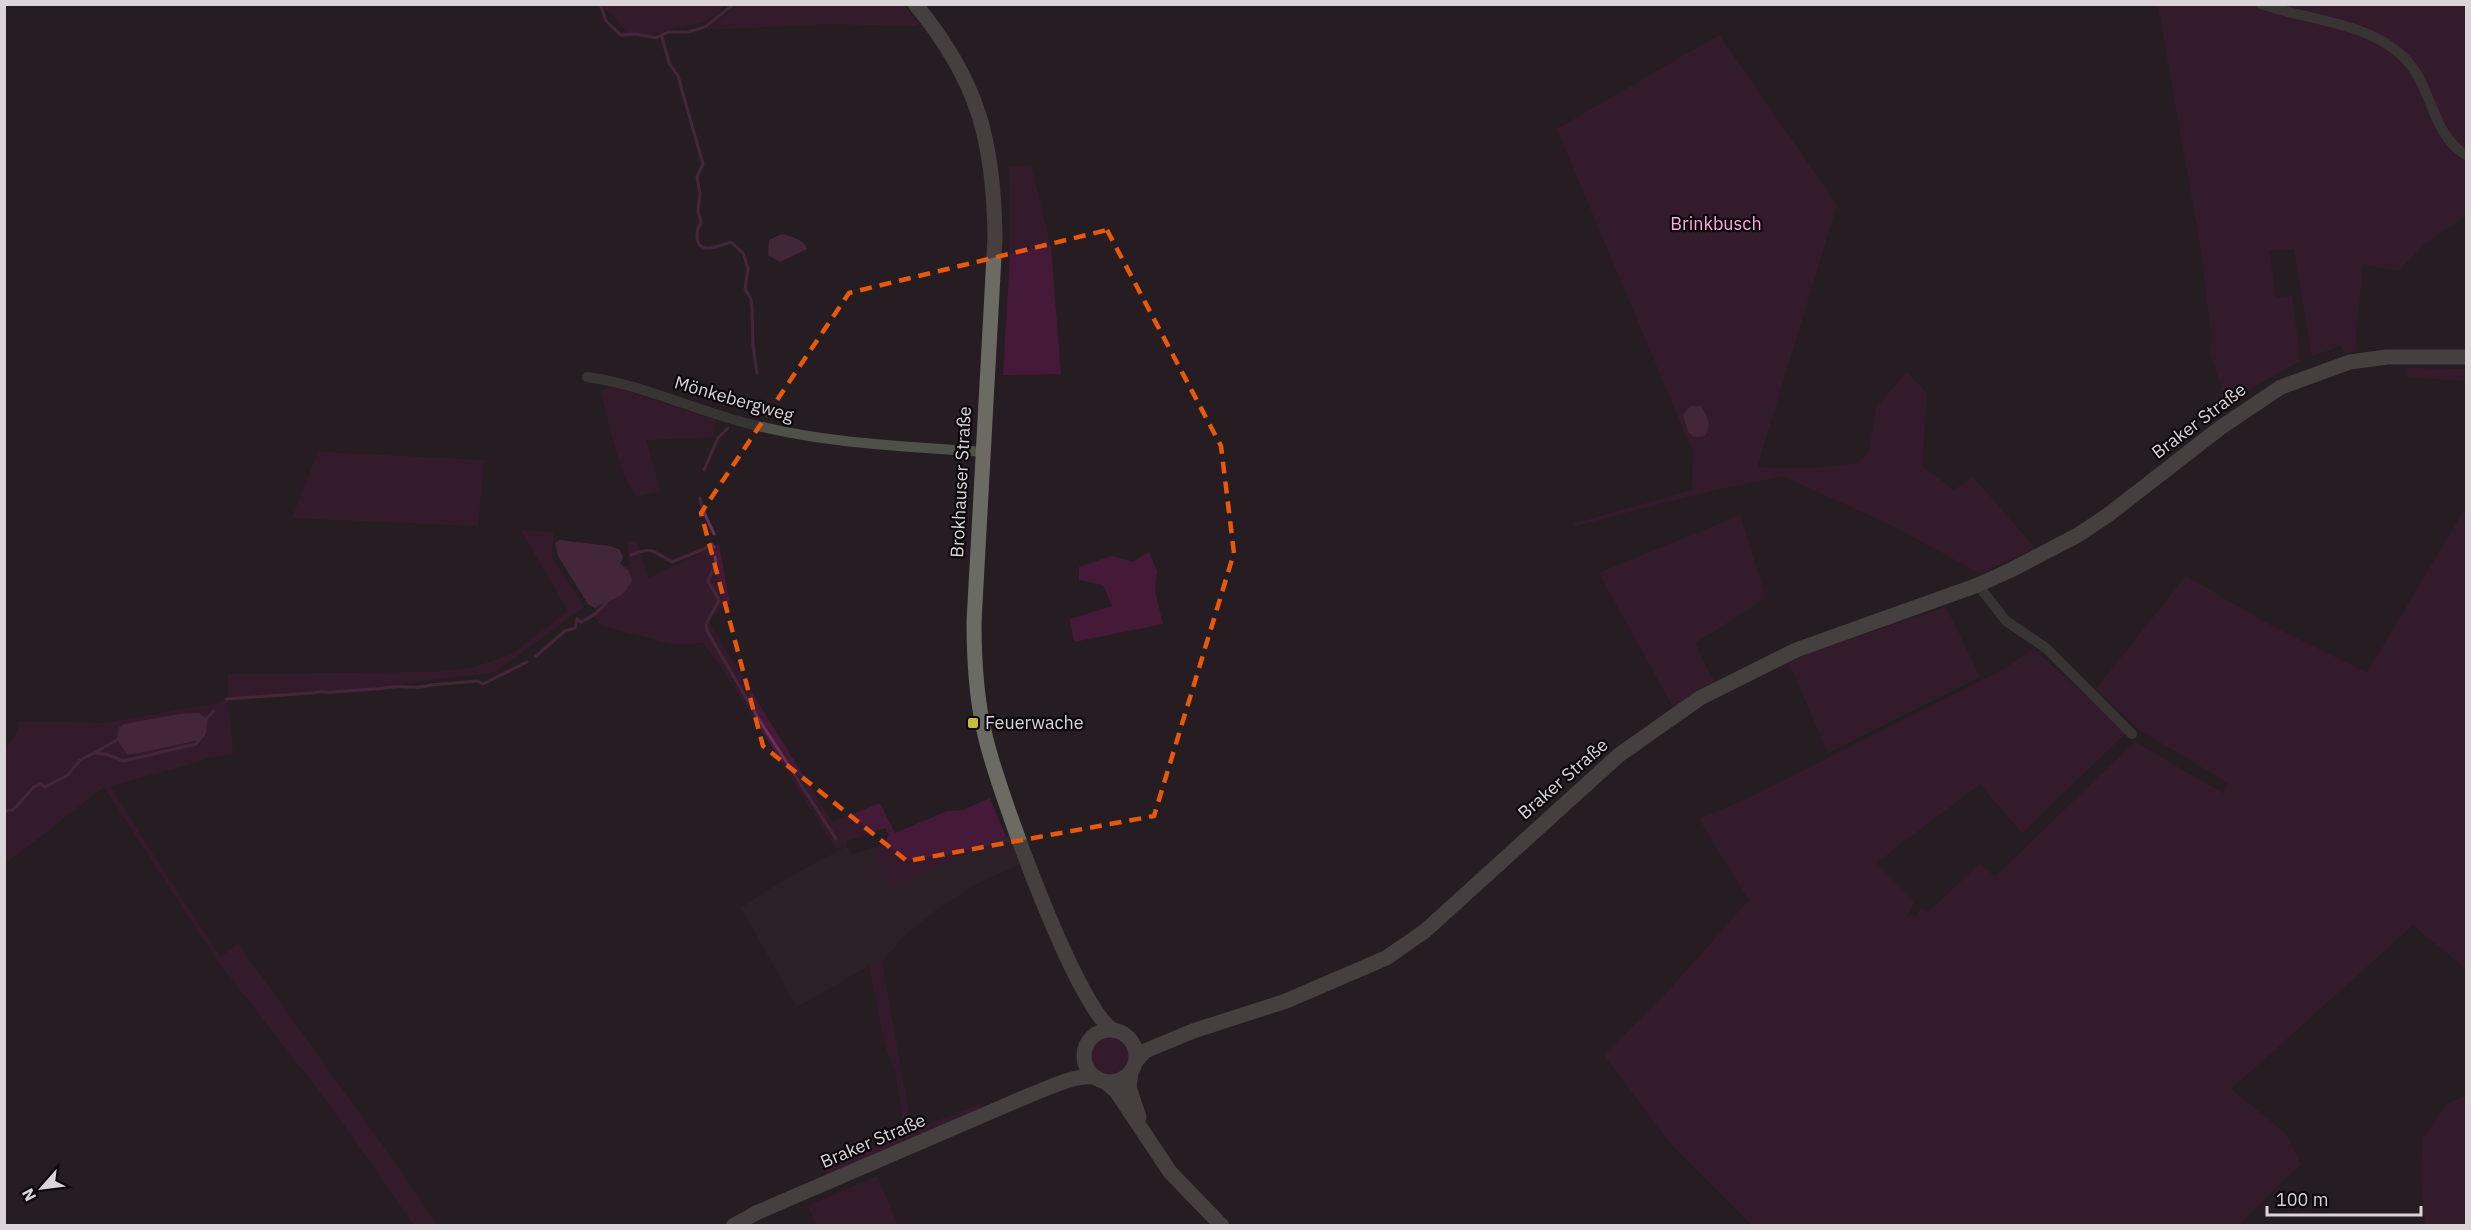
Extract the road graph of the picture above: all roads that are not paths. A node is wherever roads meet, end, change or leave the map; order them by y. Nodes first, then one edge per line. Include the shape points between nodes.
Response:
1 (915, 4) edge
2 (2261, 4) edge
3 (2466, 155) edge
4 (2466, 357) edge
5 (587, 377) dead end
6 (982, 452) junction
7 (1978, 585) junction
8 (2132, 734) dead end
9 (1071, 965) junction
10 (1113, 1029) junction
11 (1193, 1030) junction
12 (1129, 1038) junction
13 (1089, 1039) junction
14 (1083, 1055) junction
15 (1134, 1066) junction
16 (1100, 1080) junction
17 (1030, 1095) junction
18 (1145, 1134) junction
19 (733, 1226) edge
20 (1222, 1226) edge

1 - 6 street, Brokhauser Straße via 946,44 972,91 990,159 994,238
2 - 3 street via 2355,30 2395,51 2420,79 2441,129
4 - 7 street, Braker Straße via 2387,357 2350,362 2281,387 2220,428 2108,515 2044,553
5 - 6 street, Mönkebergweg via 612,381 753,425 807,436
6 - 9 street, Brokhauser Straße via 974,622 981,715 1000,790
7 - 8 street via 2006,621 2046,648
7 - 11 street, Braker Straße via 1796,650 1715,689 1619,755 1405,946 1365,968 1295,997
9 - 10 street, Brokhauser Straße via 1101,1021
9 - 13 street, Brokhauser Straße via 1090,1025
10 - 12 street
10 - 13 street
11 - 12 street, Braker Straße via 1142,1040
11 - 15 street, Braker Straße via 1145,1051
12 - 15 street via 1134,1045
13 - 14 street
14 - 16 street via 1084,1064
14 - 17 street, Braker Straße via 1075,1067
15 - 16 street via 1120,1081
15 - 18 street via 1130,1092
16 - 17 street, Braker Straße via 1081,1077
16 - 18 street via 1116,1091
17 - 19 street, Braker Straße
18 - 20 street via 1175,1178

